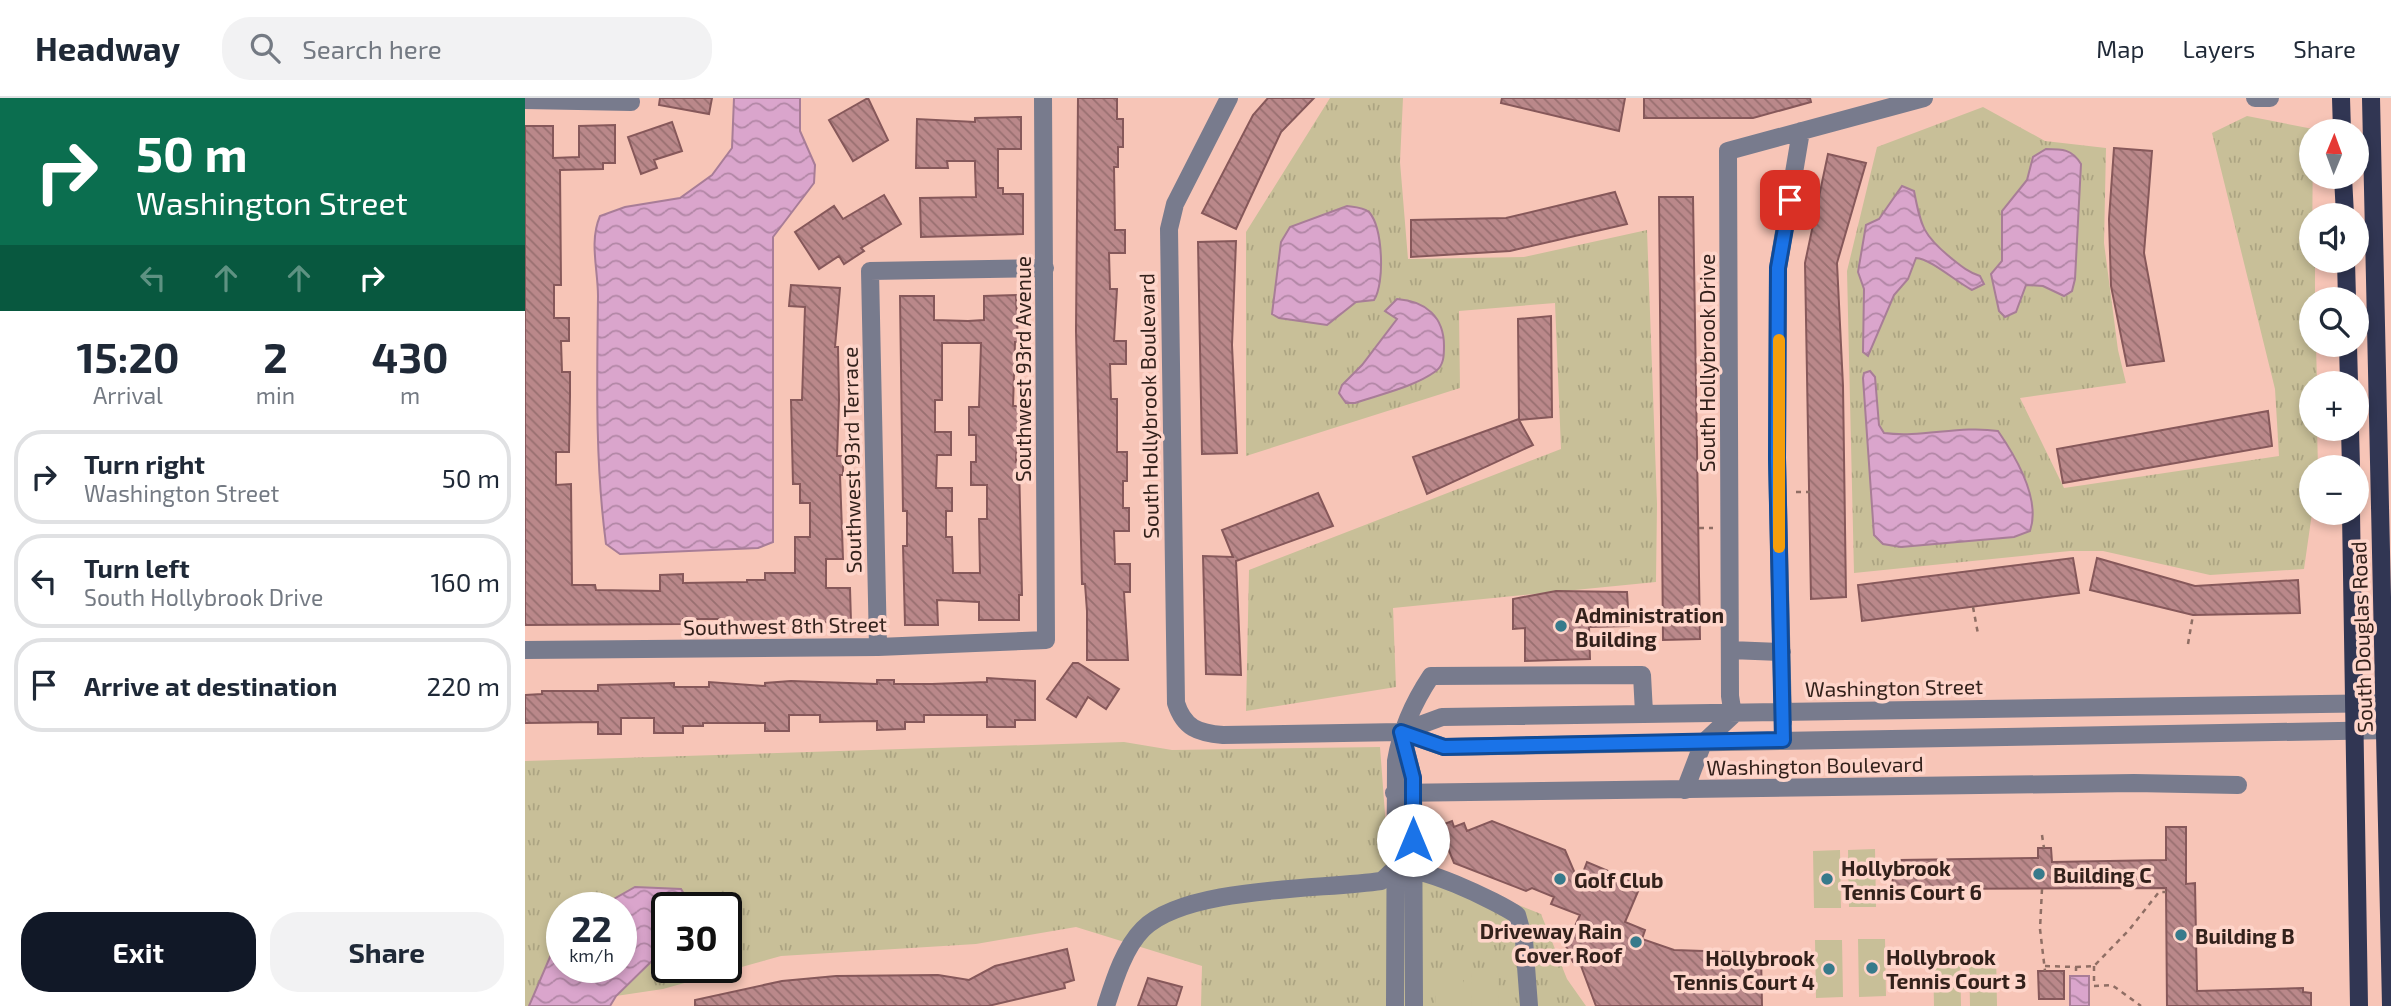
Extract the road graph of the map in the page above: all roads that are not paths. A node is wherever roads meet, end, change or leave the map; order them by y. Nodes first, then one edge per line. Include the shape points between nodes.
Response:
1 (1043, 98) edge
2 (1229, 98) edge
3 (1924, 98) edge
4 (2255, 98) edge
5 (2270, 98) edge
6 (2341, 98) edge
7 (2371, 98) edge
8 (525, 100) edge
9 (631, 100) edge
10 (2342, 119) edge
11 (1801, 131) junction
12 (1045, 268) junction
13 (2351, 525) edge
14 (1046, 640) joint
15 (878, 647) junction
16 (525, 650) edge
17 (1730, 650) junction
18 (1782, 652) junction
19 (2355, 703) junction
20 (2388, 703) edge
21 (2205, 706) junction
22 (1644, 713) junction
23 (1783, 714) junction
24 (1733, 715) junction
25 (1187, 725) joint
26 (2356, 731) junction
27 (2388, 731) edge
28 (1401, 732) junction
29 (2206, 734) junction
30 (1783, 740) junction
31 (1703, 743) junction
32 (2238, 785) dead end
33 (1685, 790) junction
34 (1394, 793) junction
35 (1413, 793) junction
36 (1413, 869) junction
37 (1394, 870) junction
38 (1102, 1005) edge
39 (1395, 1006) edge
40 (1413, 1006) edge
41 (1529, 1006) edge
42 (2359, 1006) edge
43 (2391, 1006) edge

1 - 12 street, Southwest 93rd Avenue
2 - 25 street, South Hollybrook Boulevard via 1175,204 1169,229 1176,703
3 - 11 street, South Hollybrook Drive
4 - 5 street
6 - 10 main road
7 - 20 main road, South Douglas Road
8 - 9 street
11 - 17 street, South Hollybrook Drive via 1728,151
11 - 18 street via 1778,268
12 - 14 street, Southwest 93rd Avenue
12 - 15 street, Southwest 93rd Terrace via 870,271
13 - 19 main road, South Douglas Road
14 - 15 street, Southwest 8th Street
15 - 16 street, Southwest 8th Street
17 - 18 street
17 - 24 street, South Hollybrook Drive
18 - 23 street
19 - 20 street, Washington Street
19 - 21 street, Washington Street
19 - 26 main road, South Douglas Road
20 - 27 main road, South Douglas Road
21 - 23 street, Washington Street via 1809,709
21 - 29 street
22 - 24 street, Washington Street
22 - 28 street, Washington Street via 1442,716
22 - 28 street via 1642,675 1431,677
23 - 24 street, Washington Street
23 - 30 street
24 - 31 street
25 - 28 street, Washington Street via 1223,734
26 - 27 street, Washington Street
26 - 29 street, Washington Street
26 - 42 main road, South Douglas Road
27 - 43 main road, South Douglas Road
28 - 31 street, Washington Street via 1444,747
28 - 34 street
28 - 35 street via 1411,761
29 - 30 street, Washington Street
30 - 31 street, Washington Street
31 - 33 street
32 - 33 street, Washington Boulevard
33 - 35 street, Washington Boulevard
34 - 35 street, Washington Boulevard
34 - 37 street
35 - 36 street
36 - 37 street
36 - 40 street
36 - 41 street via 1517,915 1524,940
37 - 38 street via 1381,881 1232,897 1169,911 1136,937
37 - 39 street

